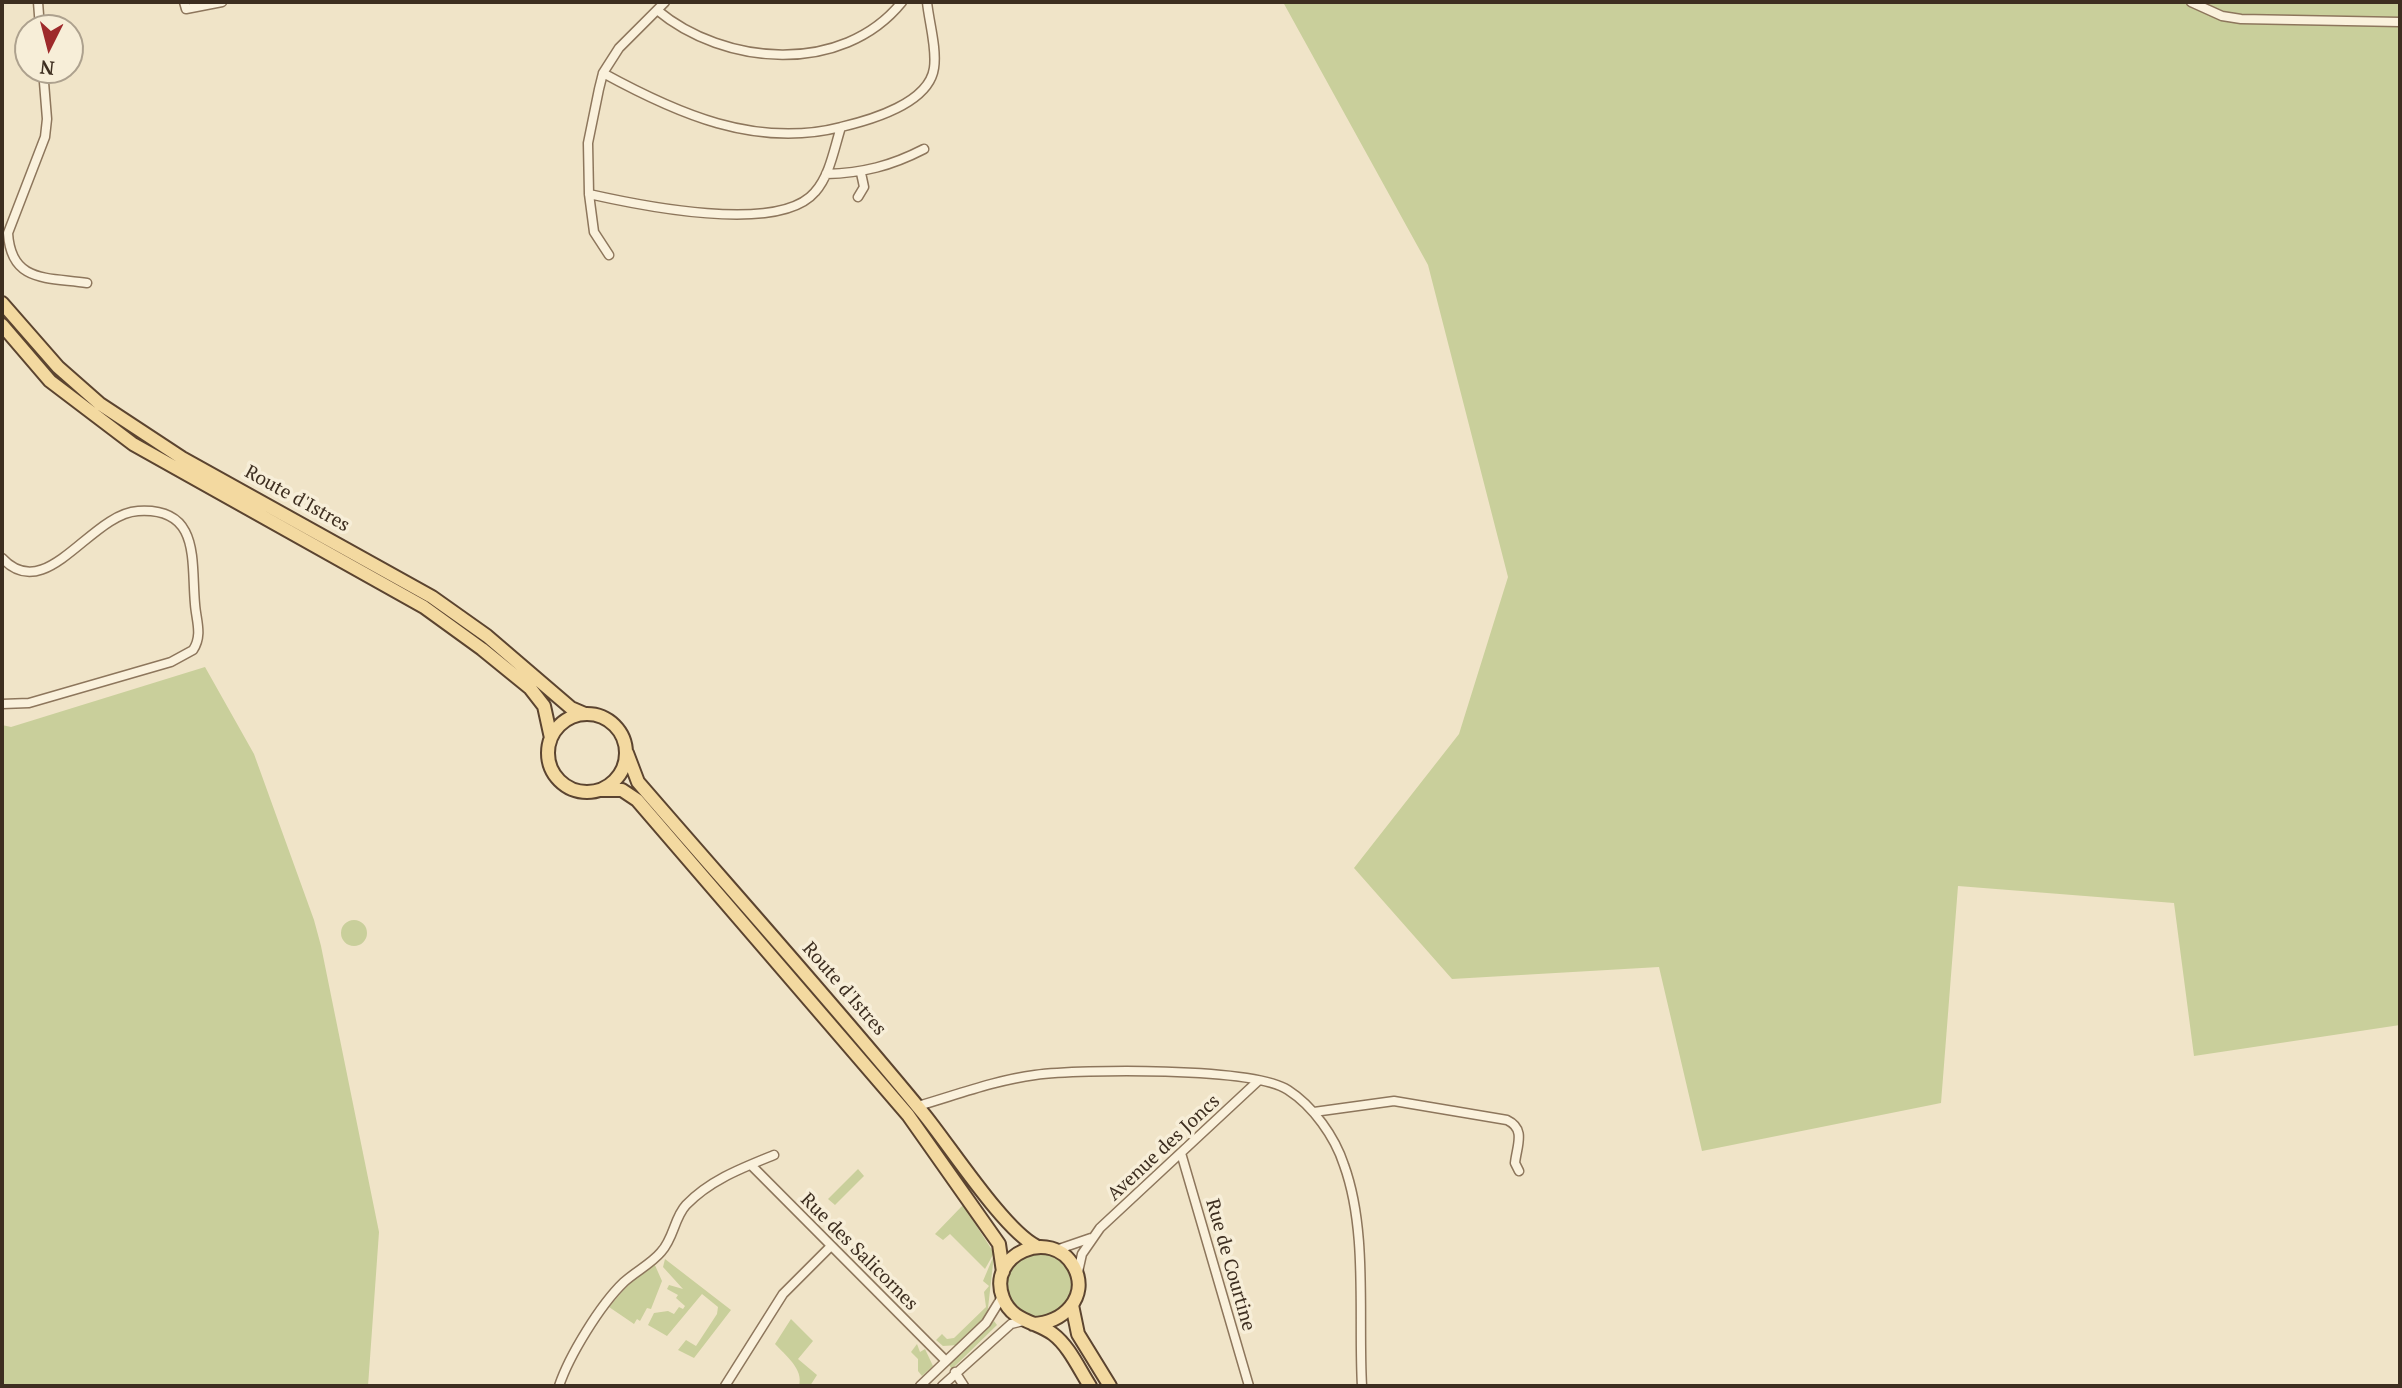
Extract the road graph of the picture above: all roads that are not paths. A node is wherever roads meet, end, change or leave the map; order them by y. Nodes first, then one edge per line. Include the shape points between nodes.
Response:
1 (184, 2) edge
2 (222, 2) edge
3 (665, 2) edge
4 (902, 2) edge
5 (927, 2) edge
6 (2191, 2) edge
7 (657, 10) junction
8 (2400, 22) edge
9 (603, 73) junction
10 (44, 84) edge
11 (841, 127) junction
12 (924, 149) dead end
13 (860, 173) junction
14 (826, 174) junction
15 (590, 194) junction
16 (858, 198) dead end
17 (609, 256) dead end
18 (87, 282) dead end
19 (2, 303) edge
20 (2, 326) edge
21 (2, 560) edge
22 (2, 704) edge
23 (585, 713) junction
24 (551, 738) junction
25 (627, 753) junction
26 (602, 790) junction
27 (1258, 1081) junction
28 (918, 1106) junction
29 (1314, 1112) junction
30 (1181, 1153) junction
31 (774, 1156) dead end
32 (751, 1165) junction
33 (1519, 1171) dead end
34 (1091, 1238) junction
35 (831, 1246) junction
36 (1036, 1246) junction
37 (1056, 1250) junction
38 (1003, 1272) junction
39 (1077, 1274) junction
40 (1002, 1297) junction
41 (1072, 1306) junction
42 (1028, 1322) junction
43 (946, 1361) junction
44 (955, 1373) junction
45 (559, 1386) edge
46 (725, 1386) edge
47 (920, 1386) edge
48 (942, 1386) edge
49 (964, 1386) edge
50 (1090, 1386) edge
51 (1110, 1386) edge
52 (1249, 1386) edge
53 (1362, 1386) edge

1 - 2 street via 186,9
3 - 7 street
4 - 7 street via 876,27 843,43 814,53 782,55 728,48 675,25
5 - 11 street via 934,65 931,79 902,104
6 - 8 street via 2241,19
7 - 9 street
9 - 11 street via 664,106 708,122 765,133 816,134
9 - 15 street via 589,143
10 - 18 street via 45,137 8,233 9,249 17,265 32,275
11 - 14 street
12 - 13 street via 894,165
13 - 14 street
13 - 16 street via 864,187
14 - 15 street via 805,202 766,213 708,214
15 - 17 street via 594,232
19 - 23 main road, Route d'Istres via 58,367 100,404 182,458 432,597 487,636 571,708
20 - 24 main road, Route d'Istres via 50,381 133,444 424,607 482,649 530,688 544,706
21 - 22 street via 26,573 40,572 124,513 161,513 183,527 192,546 198,643 189,653 131,675 29,703
23 - 24 main road via 565,720
23 - 25 main road via 610,720 619,729
24 - 26 main road via 548,751 556,778 578,791
25 - 26 main road via 624,768
25 - 28 main road, Route d'Istres via 638,782
26 - 38 main road, Route d'Istres via 622,790 637,800 908,1115 999,1244
27 - 28 street via 1210,1074 1102,1070 1048,1074
27 - 29 street via 1286,1088
27 - 30 street, Avenue des Joncs
28 - 36 main road, Route d'Istres via 1017,1234
29 - 33 street via 1394,1101 1507,1120 1516,1124 1520,1134 1515,1163
29 - 53 street via 1343,1161 1354,1196
30 - 34 street, Avenue des Joncs
30 - 52 street, Rue de Courtine
31 - 32 street
32 - 35 street, Rue des Salicornes
32 - 45 street via 721,1177 685,1206 662,1251 606,1303 564,1370
34 - 37 street, Avenue des Joncs
34 - 39 street, Avenue des Joncs
35 - 43 street, Rue des Salicornes
35 - 46 street via 783,1294
36 - 37 main road
36 - 38 main road via 1019,1252
37 - 39 main road
38 - 40 main road
39 - 41 main road via 1079,1284
40 - 42 main road via 1007,1307
40 - 43 street via 986,1323
41 - 42 main road via 1056,1320
41 - 51 main road via 1078,1334
42 - 44 street via 1011,1324
42 - 50 main road via 1061,1341
43 - 47 street
44 - 48 street
44 - 49 street

